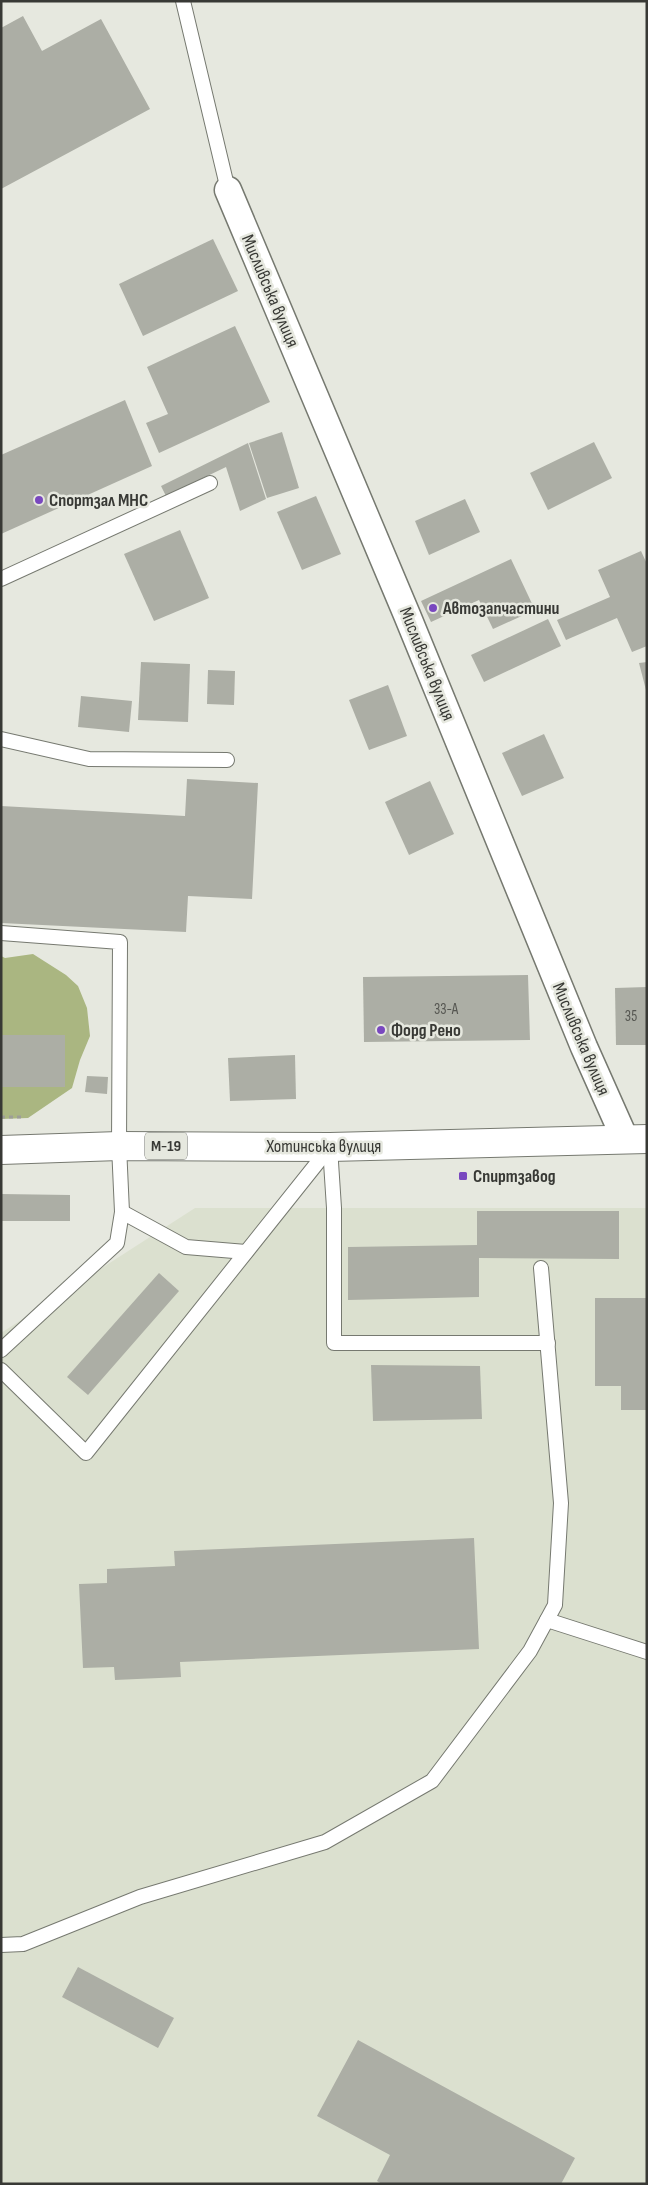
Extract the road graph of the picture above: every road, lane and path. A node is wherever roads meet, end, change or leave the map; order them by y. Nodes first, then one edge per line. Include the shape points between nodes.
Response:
1 (183, 1) edge
2 (228, 190) joint
3 (210, 483) dead end
4 (1, 579) edge
5 (1, 739) edge
6 (227, 760) dead end
7 (1, 932) edge
8 (636, 1139) edge
9 (119, 1146) junction
10 (330, 1147) junction
11 (1, 1150) edge
12 (122, 1212) junction
13 (246, 1252) junction
14 (541, 1268) dead end
15 (548, 1343) junction
16 (1, 1350) edge
17 (1, 1370) edge
18 (547, 1620) junction
19 (647, 1652) edge
20 (1, 1945) edge

1 - 2 lane
2 - 8 street, Мисливська вулиця via 584,1047
3 - 4 lane
5 - 6 lane via 89,759
7 - 9 lane via 120,942
8 - 10 highway, Хотинська вулиця / М-19
9 - 10 highway, Хотинська вулиця / М-19
9 - 11 highway, Хотинська вулиця / М-19
9 - 12 lane
10 - 13 lane
10 - 15 lane via 334,1208 334,1343
12 - 13 lane via 186,1247
12 - 16 lane via 117,1243
13 - 17 lane via 86,1453
14 - 15 lane
15 - 18 lane via 561,1503 555,1604
18 - 19 lane
18 - 20 lane via 530,1651 432,1780 326,1842 140,1897 23,1944

